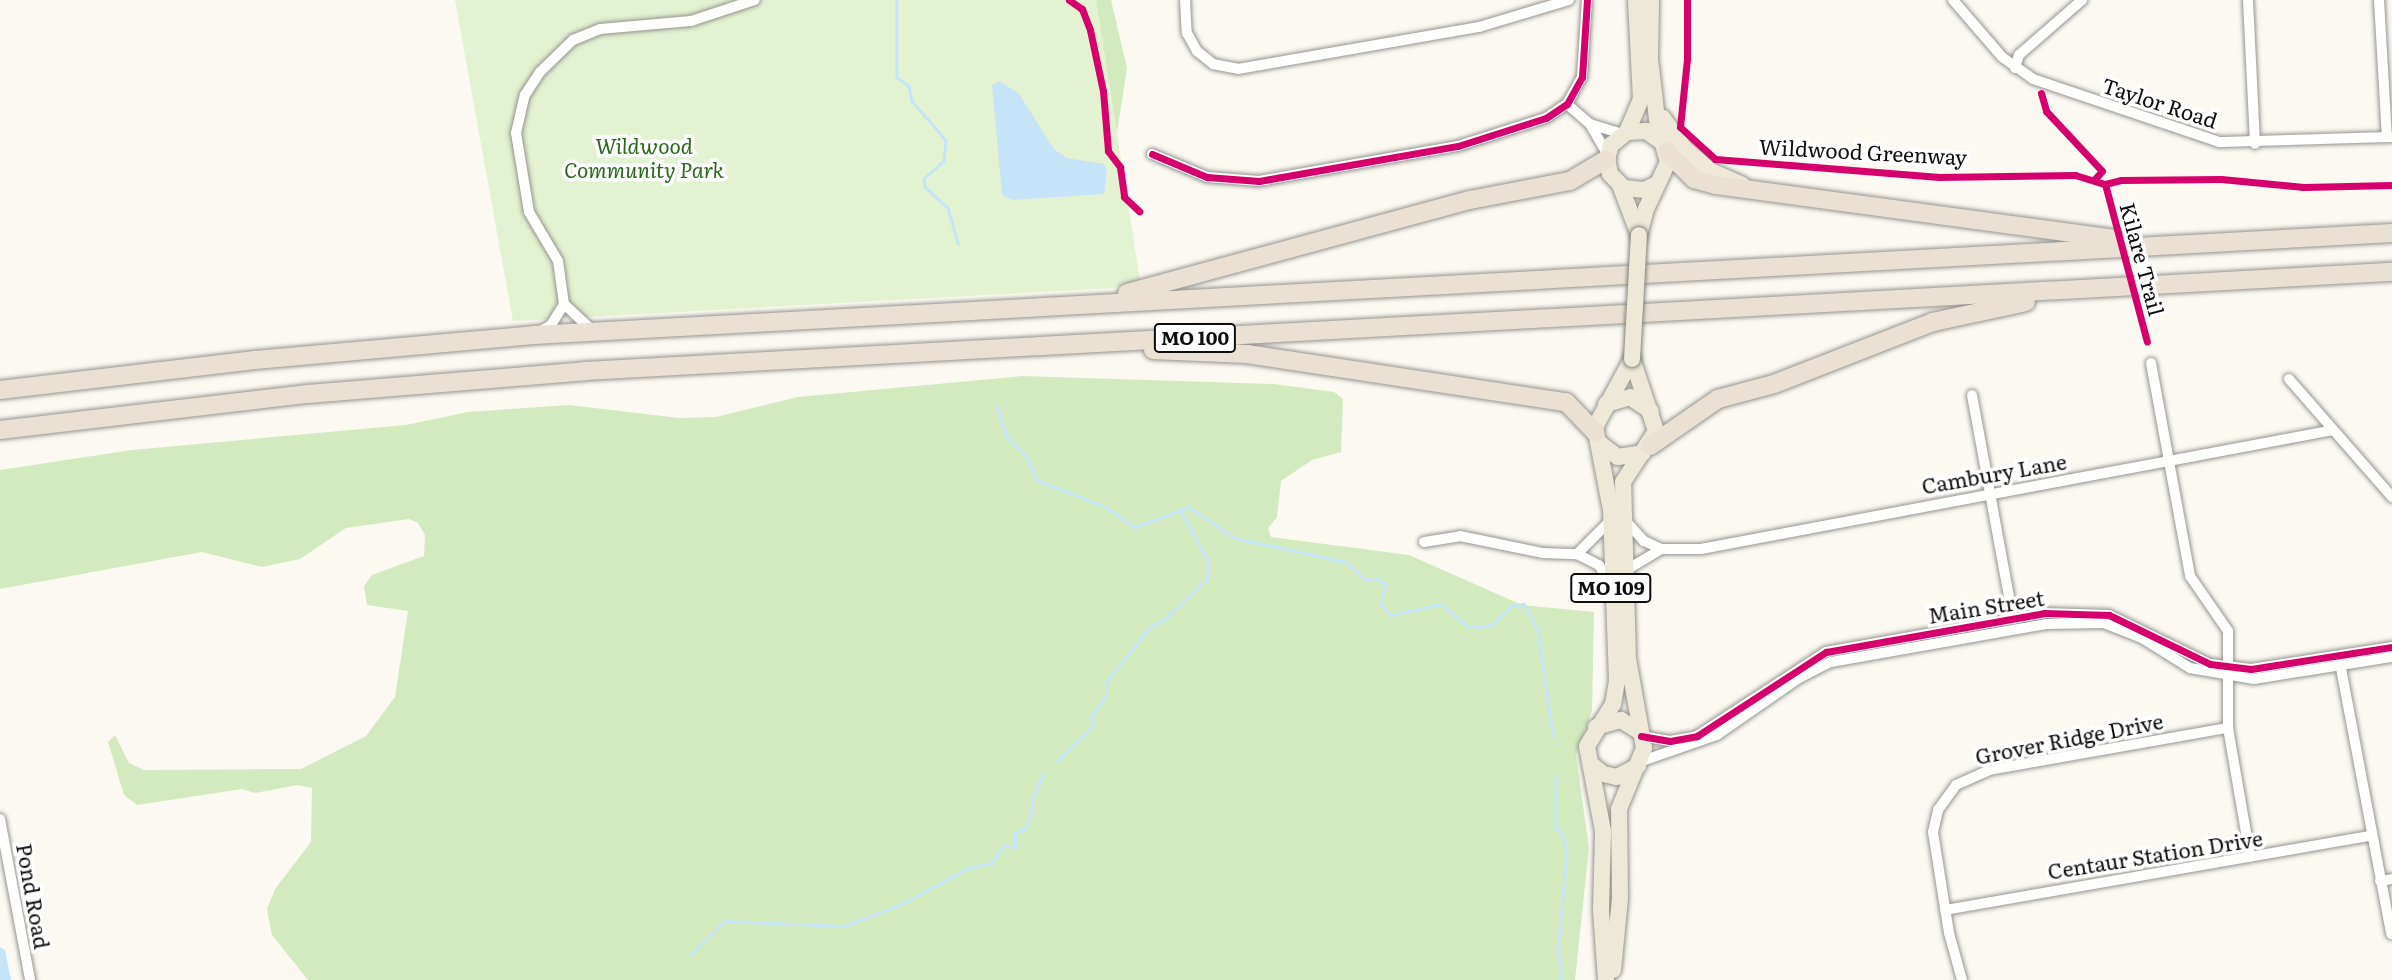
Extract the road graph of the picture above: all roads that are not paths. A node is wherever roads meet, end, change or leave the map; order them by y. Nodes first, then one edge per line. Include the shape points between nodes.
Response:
1 (755, 0) edge
2 (1185, 0) edge
3 (1569, 0) edge
4 (1587, 0) edge
5 (1636, 0) edge
6 (1651, 0) edge
7 (1954, 0) edge
8 (2082, 0) edge
9 (2248, 0) edge
10 (2379, 0) edge
11 (2017, 65) junction
12 (1656, 102) junction
13 (1567, 104) junction
14 (1590, 124) junction
15 (1624, 133) junction
16 (2389, 137) edge
17 (2255, 144) junction
18 (1665, 147) junction
19 (1152, 154) dead end
20 (1607, 157) junction
21 (1657, 184) junction
22 (1619, 185) junction
23 (1744, 186) junction
24 (2392, 233) edge
25 (1639, 235) junction
26 (2168, 245) junction
27 (2392, 272) edge
28 (2081, 289) junction
29 (564, 304) junction
30 (1071, 305) junction
31 (595, 331) junction
32 (534, 335) junction
33 (1098, 344) junction
34 (1632, 359) junction
35 (2151, 363) dead end
36 (2289, 379) dead end
37 (0, 390) edge
38 (1972, 395) dead end
39 (1602, 408) junction
40 (1653, 416) junction
41 (0, 430) edge
42 (2333, 430) junction
43 (1597, 437) junction
44 (1646, 449) junction
45 (2169, 462) junction
46 (1990, 494) junction
47 (2392, 497) edge
48 (1618, 520) junction
49 (1424, 542) dead end
50 (1661, 549) junction
51 (1577, 554) junction
52 (1628, 569) junction
53 (1611, 588) junction
54 (2013, 619) junction
55 (2392, 647) edge
56 (2392, 657) edge
57 (2340, 662) junction
58 (2228, 671) junction
59 (2228, 728) junction
60 (1594, 729) junction
61 (1641, 734) junction
62 (1640, 763) junction
63 (1592, 765) junction
64 (0, 819) edge
65 (2371, 836) junction
66 (2250, 856) junction
67 (2392, 879) edge
68 (2380, 881) junction
69 (1945, 910) junction
70 (2391, 934) edge
71 (30, 980) edge
72 (1609, 980) edge
73 (1962, 980) edge

1 - 29 street via 691,21 600,29 573,40 540,72 520,109 519,153 529,212 561,269
2 - 3 street via 1187,33 1197,51 1213,64 1238,69 1479,27
4 - 13 street via 1582,77
5 - 15 main road via 1641,99
6 - 12 main road, MO 109
7 - 11 street, Taylor Road
8 - 11 street via 2018,55
9 - 17 street
10 - 16 street
11 - 17 street, Taylor Road via 2060,90 2219,142
12 - 18 main road, MO 109
12 - 23 main road via 1674,140 1712,171
13 - 14 street
13 - 19 street via 1546,118 1471,142 1279,179 1224,181 1192,173
14 - 15 street
14 - 20 street
15 - 18 main road via 1646,131
15 - 20 main road
16 - 17 street, Taylor Road
18 - 21 main road, MO 109 via 1668,167
18 - 23 highway via 1694,179
20 - 22 main road, MO 109 via 1610,174
20 - 30 highway via 1570,181 1470,200 1208,275
21 - 22 main road via 1639,191
21 - 25 main road, MO 109
22 - 25 main road, MO 109
23 - 26 highway via 1997,226
24 - 26 highway, MO 100
25 - 34 main road, MO 109, bridge
26 - 30 highway, MO 100
27 - 28 highway, MO 100
28 - 33 highway, MO 100
28 - 44 highway via 1933,322 1774,384 1718,399
29 - 31 street via 578,321
29 - 32 street via 551,325
30 - 31 highway, MO 100
31 - 32 highway, MO 100
32 - 37 highway, MO 100 via 289,356
33 - 41 highway, MO 100 via 432,382
33 - 43 highway via 1247,354 1566,402
34 - 39 main road, MO 109
34 - 40 main road, MO 109
35 - 45 street
36 - 42 street
38 - 46 street
39 - 40 main road via 1615,399 1630,397 1644,404
39 - 43 main road, MO 109
40 - 44 main road, MO 109 via 1656,431
42 - 45 street, Cambury Lane
42 - 47 street
43 - 44 main road via 1618,457
43 - 48 main road, MO 109
44 - 48 main road, MO 109 via 1623,482
45 - 46 street, Cambury Lane
45 - 58 street via 2190,576 2228,631
46 - 50 street, Cambury Lane via 1701,549
46 - 54 street
48 - 50 street
48 - 51 street
48 - 52 main road, MO 109
48 - 53 main road, MO 109
49 - 51 street via 1460,536 1543,553
50 - 52 street
51 - 53 street via 1599,565
52 - 61 main road, MO 109 via 1628,659
53 - 60 main road, MO 109 via 1616,693
54 - 58 street, Main Street via 2071,611 2109,615
54 - 61 street, Main Street via 1826,652 1697,736 1670,741
55 - 57 street, Main Street
56 - 57 street, Main Street
57 - 58 street, Main Street
57 - 65 street
58 - 59 street
58 - 62 street, Main Street via 2190,668 2142,638 2104,623 2046,624 1831,662 1799,678 1717,735
59 - 66 street
59 - 69 street, Grover Ridge Drive via 1989,770 1956,785 1938,810 1933,832
60 - 61 main road via 1616,720
60 - 63 main road, MO 109 via 1587,746
61 - 62 main road, MO 109
62 - 63 main road via 1617,777
62 - 72 main road, MO 109 via 1619,809 1620,899
63 - 72 main road, MO 109 via 1603,831 1601,910
64 - 71 street, Pond Road
65 - 66 street, Centaur Station Drive
65 - 68 street
66 - 69 street, Centaur Station Drive
67 - 68 street
68 - 70 street
69 - 73 street, Grover Ridge Drive

